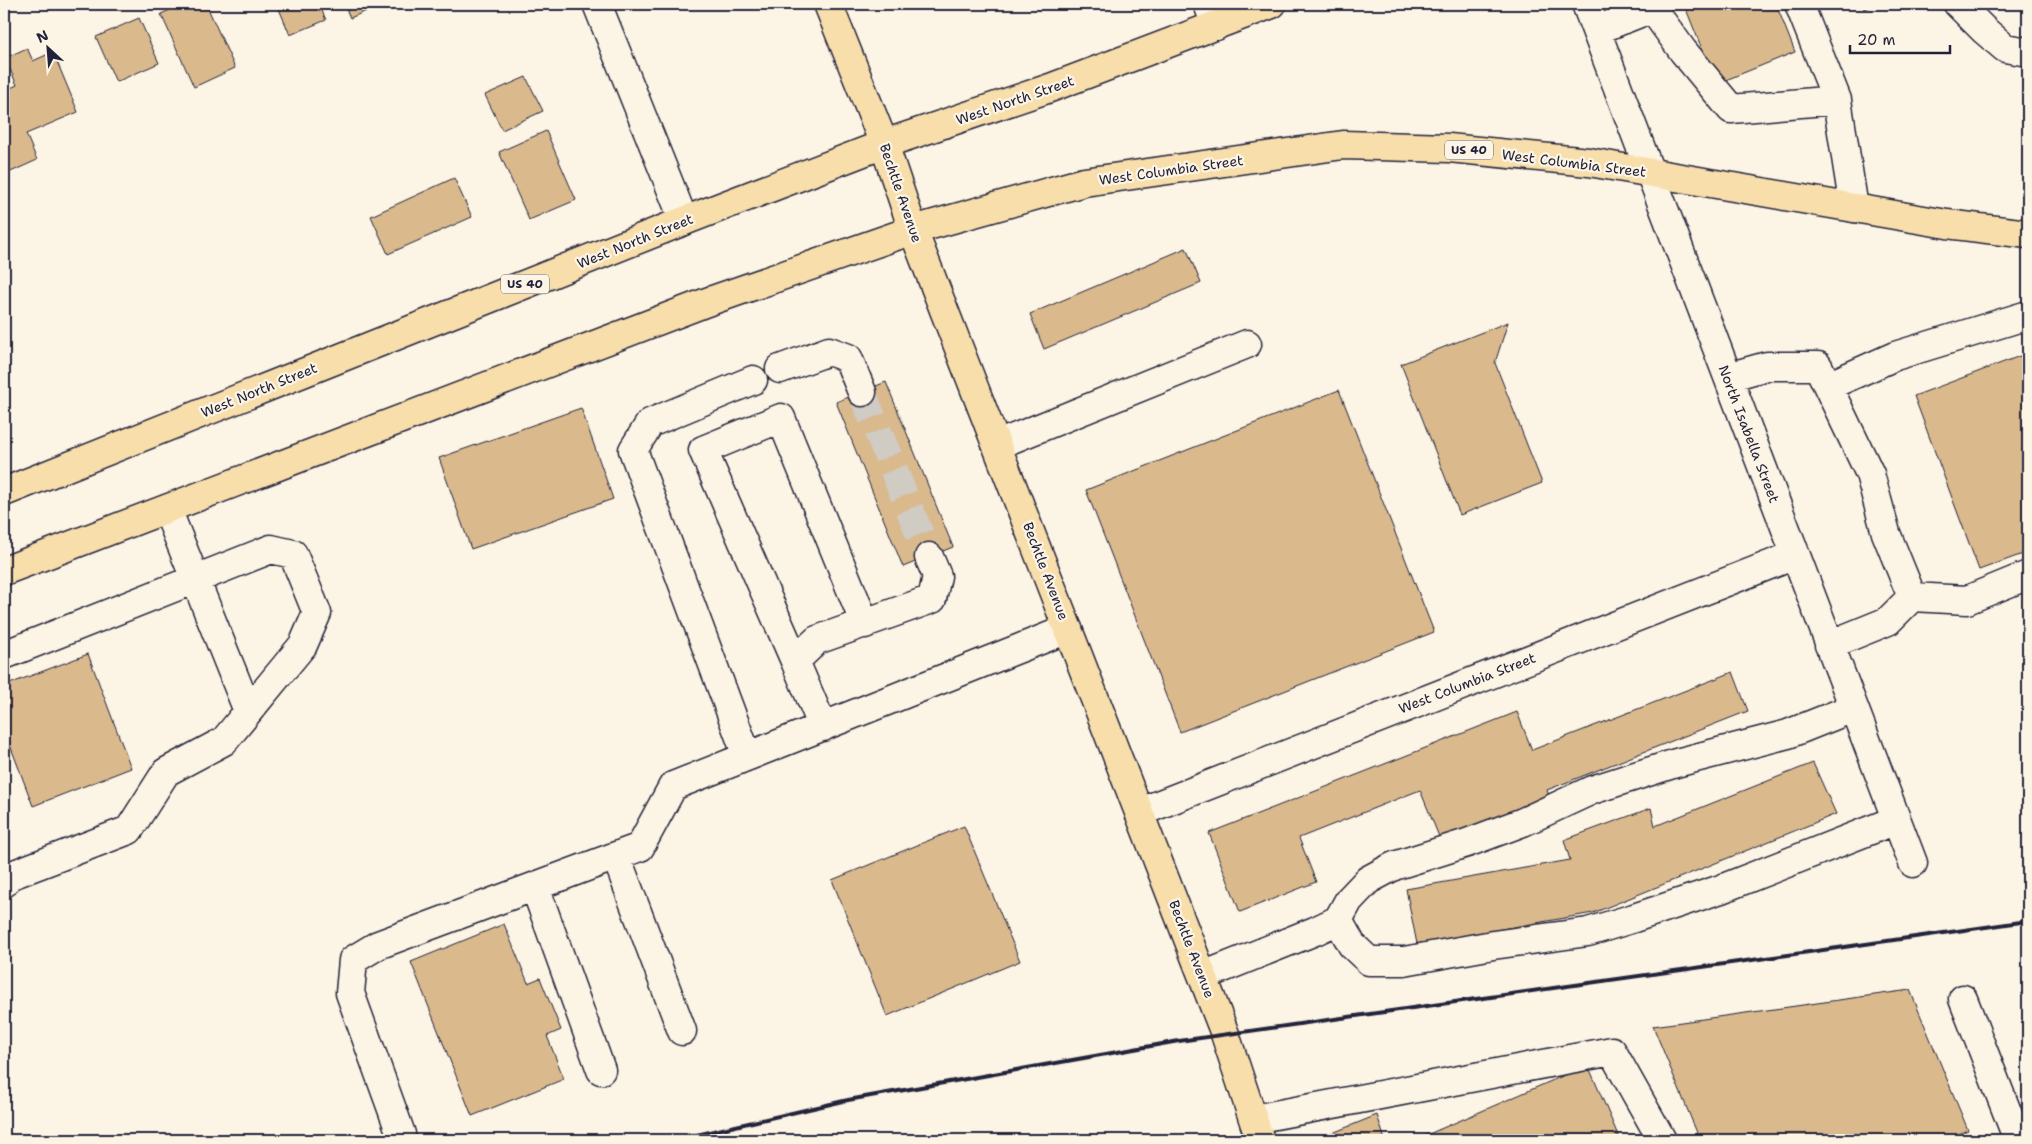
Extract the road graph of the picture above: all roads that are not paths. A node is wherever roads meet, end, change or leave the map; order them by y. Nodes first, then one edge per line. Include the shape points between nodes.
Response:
1 (597, 4) edge
2 (828, 4) edge
3 (1272, 4) edge
4 (1586, 4) edge
5 (1799, 4) edge
6 (1958, 4) edge
7 (1652, 6) edge
8 (1212, 15) edge
9 (1597, 30) junction
10 (2028, 52) edge
11 (1837, 100) junction
12 (884, 144) junction
13 (1651, 172) junction
14 (1854, 208) junction
15 (684, 221) junction
16 (913, 230) junction
17 (2028, 234) edge
18 (2028, 315) edge
19 (1247, 344) dead end
20 (780, 369) dead end
21 (1728, 377) junction
22 (753, 380) dead end
23 (1828, 386) junction
24 (862, 392) tunnel mouth
25 (997, 445) junction
26 (4, 492) edge
27 (167, 509) junction
28 (1795, 555) junction
29 (929, 557) tunnel mouth
30 (4, 572) edge
31 (2028, 575) edge
32 (195, 579) junction
33 (1912, 598) junction
34 (865, 624) junction
35 (1068, 629) junction
36 (1829, 645) junction
37 (4, 655) edge
38 (795, 660) junction
39 (1853, 708) junction
40 (248, 711) junction
41 (822, 726) junction
42 (747, 756) junction
43 (1140, 812) junction
44 (1896, 820) junction
45 (616, 856) junction
46 (1913, 863) dead end
47 (4, 883) edge
48 (535, 887) junction
49 (1338, 920) junction
50 (1203, 976) junction
51 (1963, 999) dead end
52 (682, 1031) dead end
53 (601, 1070) dead end
54 (1257, 1130) edge
55 (401, 1134) dead end
56 (1662, 1140) edge
57 (2018, 1140) edge

1 - 15 street
2 - 12 main road, Bechtle Avenue
3 - 8 main road, West North Street / US 40
4 - 9 street, North Isabella Street
5 - 11 street
6 - 10 street via 2005,48
7 - 9 street
7 - 11 street via 1683,51 1731,109
8 - 12 main road, West North Street / US 40 via 1050,88
9 - 13 street, North Isabella Street
11 - 14 street
12 - 15 main road, West North Street / US 40
12 - 16 main road, Bechtle Avenue
13 - 14 main road, West Columbia Street / US 40
13 - 16 main road, West Columbia Street / US 40 via 1589,162 1449,148 1343,145 1084,182
13 - 21 street, North Isabella Street
14 - 17 main road, West Columbia Street / US 40
15 - 26 main road, West North Street / US 40
16 - 25 main road, Bechtle Avenue
16 - 27 main road, US 40 via 707,302
18 - 23 street via 1896,356
19 - 25 street
20 - 24 street via 829,351 848,358
21 - 23 street via 1767,366 1818,366
21 - 28 street, North Isabella Street
22 - 42 street via 650,423 633,450
23 - 33 street via 1870,474 1886,533
25 - 35 main road, Bechtle Avenue
27 - 30 main road, US 40
27 - 32 street
28 - 36 street, North Isabella Street
28 - 43 street, West Columbia Street
29 - 34 street via 937,576 932,599
31 - 33 street via 1967,600
32 - 37 street
32 - 40 street
32 - 40 street via 271,549 293,554 317,613 303,645
33 - 36 street via 1888,621
34 - 38 street via 817,640
34 - 38 street via 781,418 703,450
35 - 41 street
35 - 43 main road, Bechtle Avenue
36 - 39 street, North Isabella Street
38 - 41 street
39 - 44 street, North Isabella Street
39 - 49 street via 1788,734 1676,763 1592,790 1523,822 1394,866 1368,880 1349,900
40 - 47 street via 224,741 166,772 129,830 9,876
41 - 42 street
42 - 45 street via 673,786 640,847
43 - 50 main road, Bechtle Avenue
44 - 46 street, North Isabella Street
44 - 49 street via 1721,889 1588,932 1404,961 1369,962 1352,945
45 - 48 street
45 - 52 street
48 - 53 street
48 - 55 street via 378,945 354,960 350,993
49 - 50 street
50 - 54 main road, Bechtle Avenue
51 - 57 street
54 - 56 street via 1612,1051

